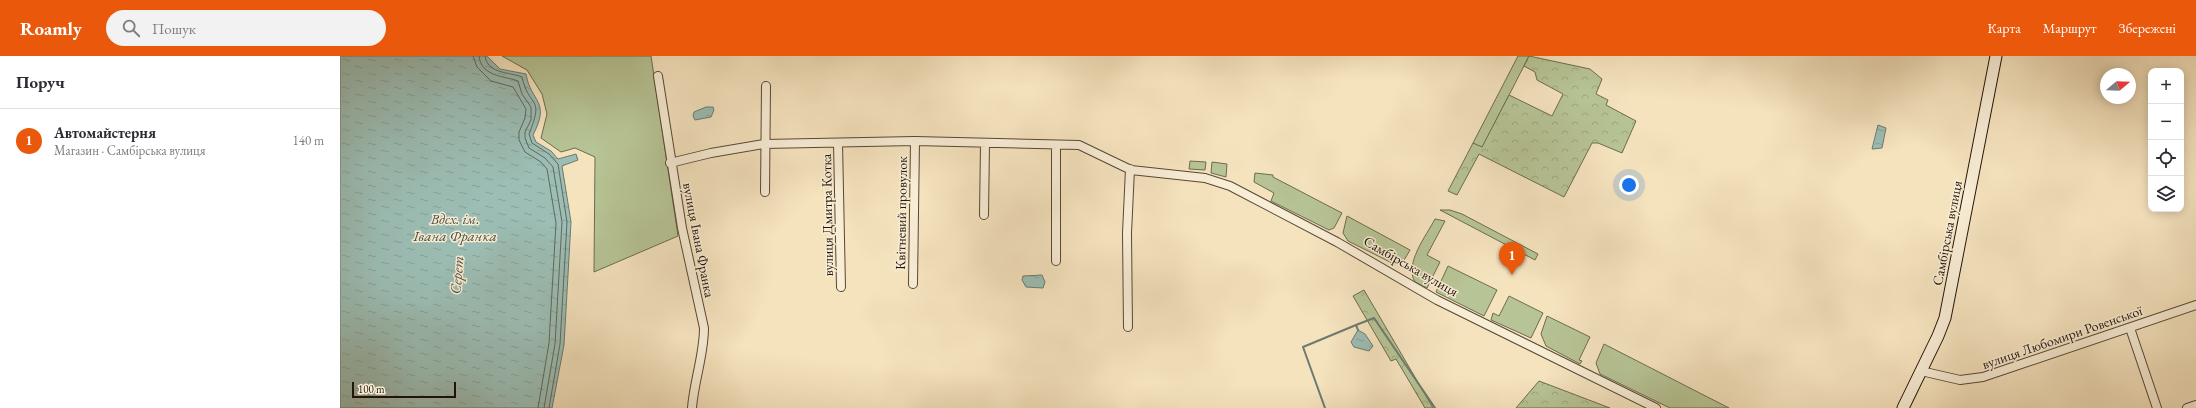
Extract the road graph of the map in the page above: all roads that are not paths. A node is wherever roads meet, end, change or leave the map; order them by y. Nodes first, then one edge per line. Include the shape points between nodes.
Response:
1 (1996, 56) edge
2 (658, 76) dead end
3 (766, 86) dead end
4 (915, 141) junction
5 (838, 143) junction
6 (985, 143) junction
7 (764, 144) junction
8 (1056, 145) junction
9 (670, 163) junction
10 (1130, 170) junction
11 (765, 192) dead end
12 (984, 215) dead end
13 (1056, 261) dead end
14 (913, 284) dead end
15 (841, 287) dead end
16 (2196, 304) edge
17 (1128, 327) dead end
18 (2130, 328) junction
19 (1921, 371) junction
20 (2196, 405) edge
21 (692, 408) edge
22 (1656, 408) edge
23 (1903, 408) edge
24 (2157, 408) edge
25 (2187, 408) edge

1 - 19 main road, Самбірська вулиця via 1949,301 1938,336
2 - 9 street, вулиця Івана Франка
3 - 7 street
4 - 5 street, Самбірська вулиця
4 - 6 street, Самбірська вулиця
4 - 14 street, Квітневий провулок
5 - 7 street, Самбірська вулиця
5 - 15 street, вулиця Дмитра Котка
6 - 8 street, Самбірська вулиця
6 - 12 street
7 - 9 street, Самбірська вулиця
7 - 11 street
8 - 10 street, Самбірська вулиця via 1085,147
8 - 13 street
9 - 21 street, вулиця Івана Франка via 704,328 704,343 693,390
10 - 17 street via 1127,233
10 - 22 street, Самбірська вулиця via 1204,178 1230,186 1337,242 1437,300
16 - 18 street, вулиця Любомири Ровенської
18 - 19 street, вулиця Любомири Ровенської via 1983,377 1960,380
18 - 24 street
19 - 23 main road, Самбірська вулиця
20 - 25 street

